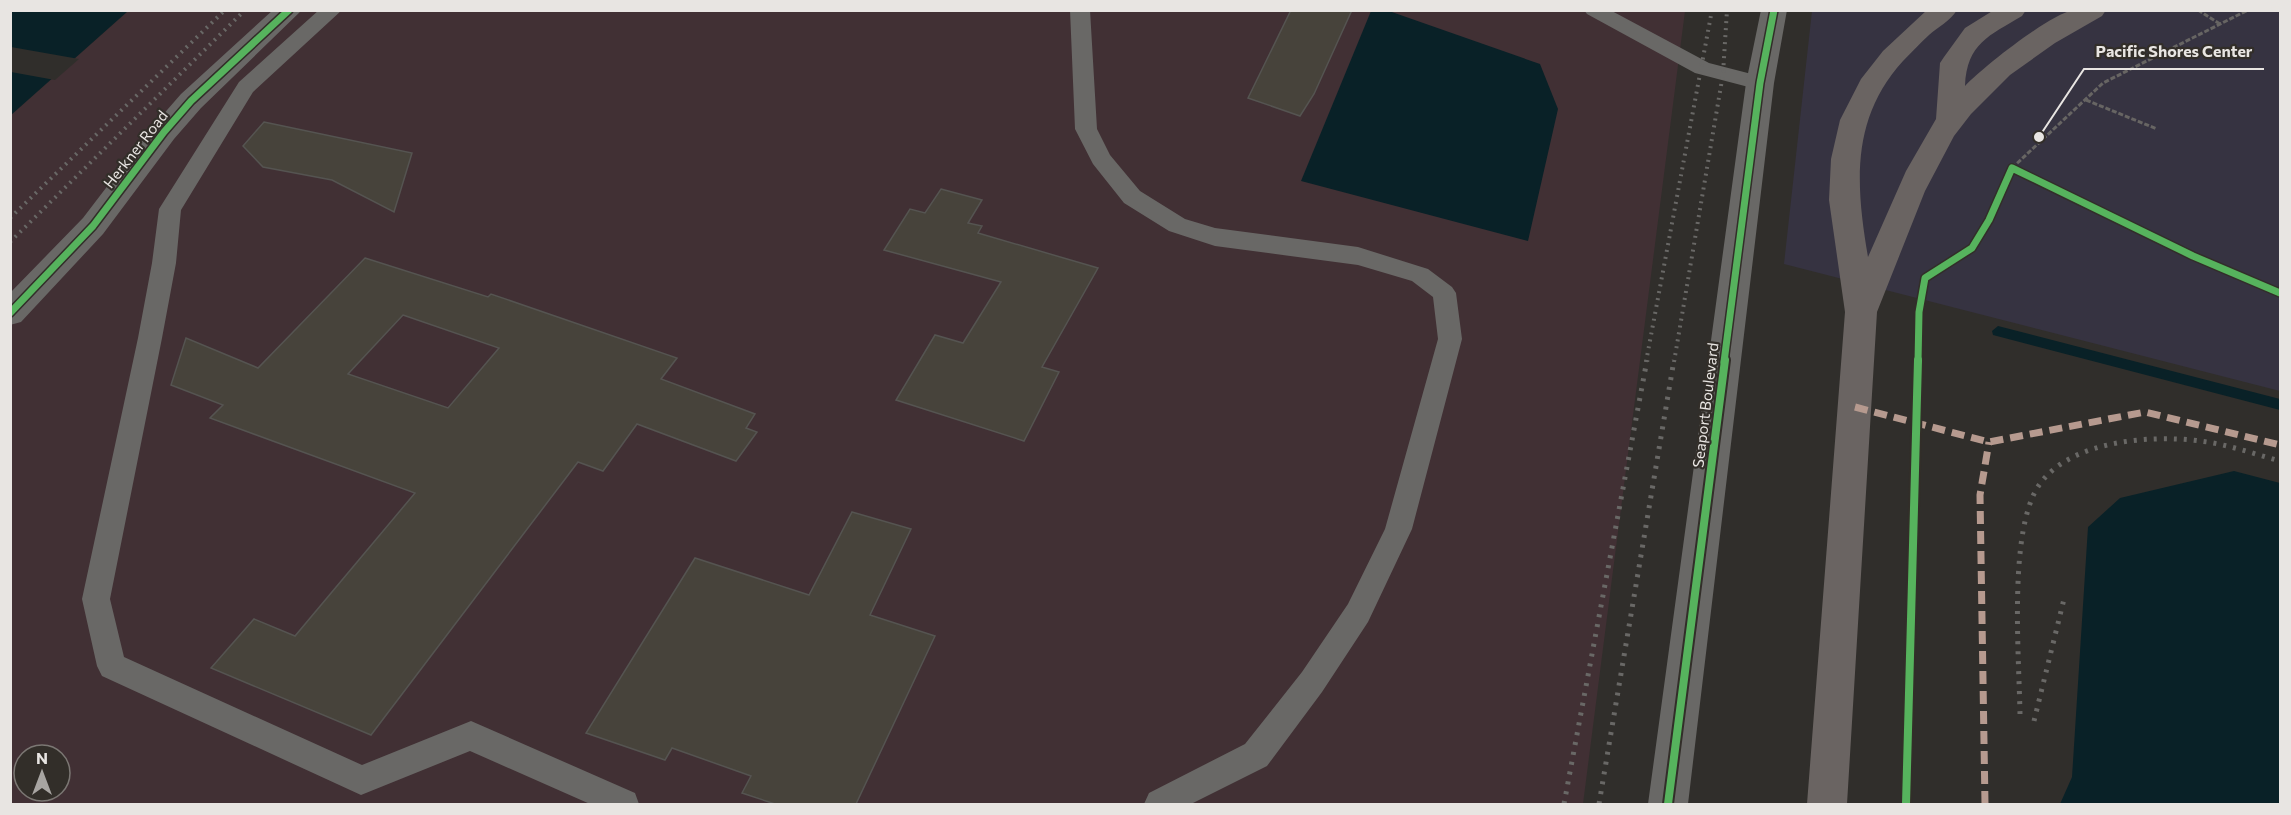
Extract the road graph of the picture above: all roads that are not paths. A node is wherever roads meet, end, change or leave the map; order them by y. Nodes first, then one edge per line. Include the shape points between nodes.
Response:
1 (289, 10) edge
2 (332, 10) edge
3 (1080, 10) edge
4 (1594, 10) edge
5 (1774, 10) edge
6 (1944, 10) edge
7 (2013, 10) edge
8 (2093, 10) edge
9 (1760, 83) junction
10 (1950, 122) junction
11 (1861, 312) junction
12 (10, 313) edge
13 (624, 804) edge
14 (1160, 804) edge
15 (1668, 804) edge
16 (1827, 804) edge

1 - 12 street, Herkner Road via 191,101 93,226
2 - 13 lane via 246,87 170,209 152,327 96,599 112,666 361,780 471,736
3 - 14 lane via 1086,129 1101,159 1132,197 1177,225 1215,237 1358,255 1420,275 1444,293 1450,339 1398,529 1358,613 1256,755
4 - 9 lane via 1702,68
5 - 9 street, Seaport Boulevard
6 - 11 main road via 1892,57 1871,85 1854,120 1845,159 1844,200
7 - 10 main road via 1974,34 1953,63
8 - 10 main road via 2028,48 1974,94
9 - 15 street, Seaport Boulevard
10 - 11 main road via 1930,150
11 - 16 main road

